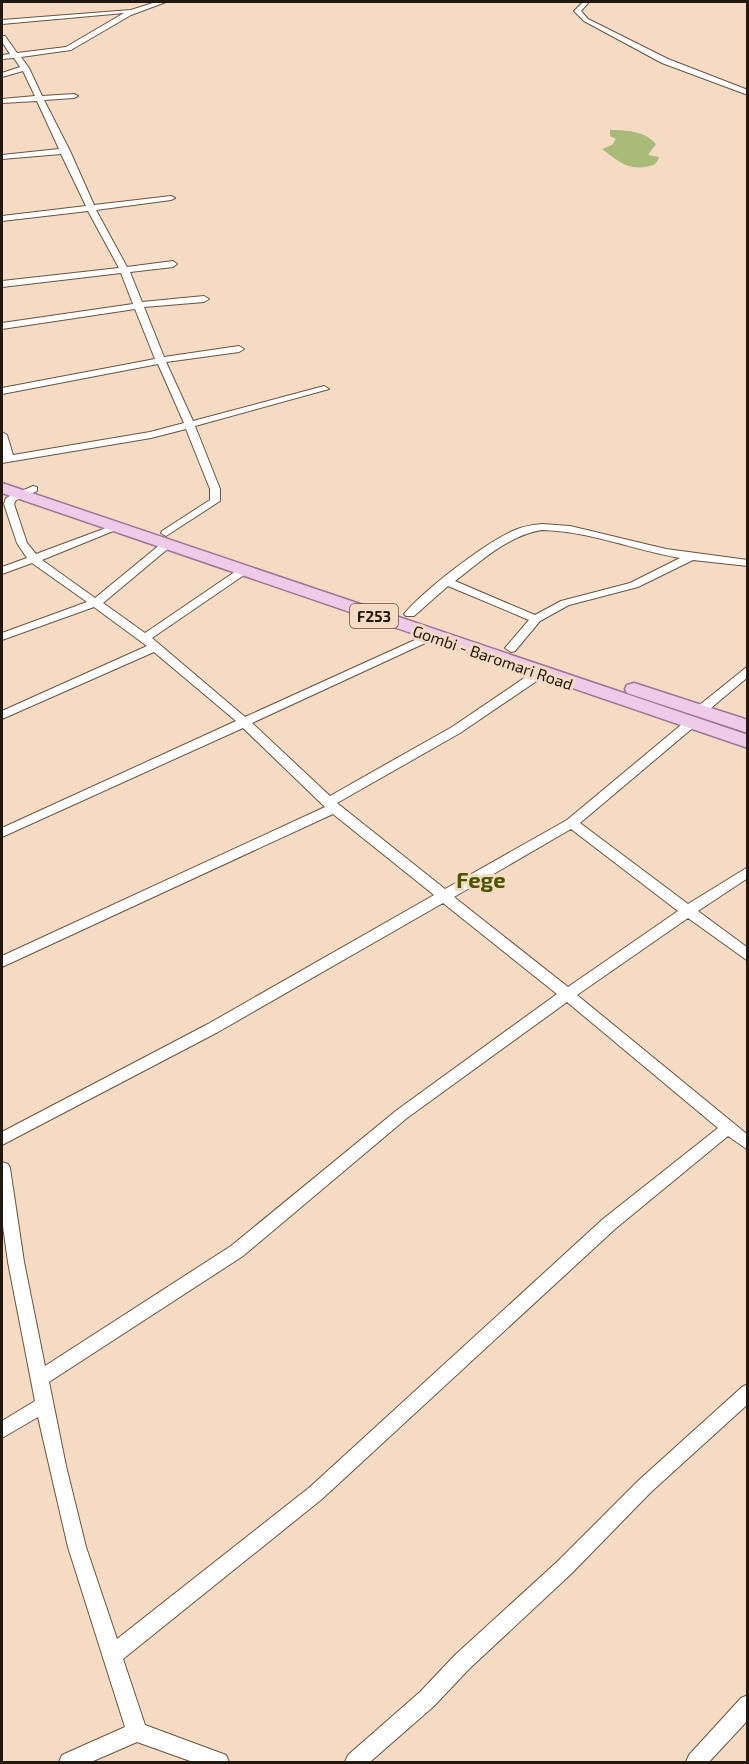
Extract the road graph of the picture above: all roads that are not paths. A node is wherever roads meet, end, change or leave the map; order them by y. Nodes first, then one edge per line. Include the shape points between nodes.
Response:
1 (163, 2) edge
2 (586, 2) edge
3 (132, 11) junction
4 (2, 22) edge
5 (2, 38) edge
6 (17, 55) junction
7 (2, 57) edge
8 (25, 68) junction
9 (2, 75) edge
10 (747, 93) edge
11 (74, 96) dead end
12 (38, 98) junction
13 (2, 101) edge
14 (66, 151) junction
15 (2, 157) edge
16 (171, 198) dead end
17 (91, 208) junction
18 (2, 219) edge
19 (174, 264) dead end
20 (124, 269) junction
21 (2, 284) edge
22 (204, 299) dead end
23 (140, 306) junction
24 (2, 326) edge
25 (239, 349) dead end
26 (161, 361) junction
27 (324, 389) dead end
28 (2, 391) edge
29 (190, 426) junction
30 (2, 435) edge
31 (5, 458) edge
32 (2, 478) edge
33 (2, 488) edge
34 (27, 492) junction
35 (118, 528) junction
36 (166, 539) junction
37 (689, 558) junction
38 (35, 560) junction
39 (747, 563) edge
40 (2, 571) edge
41 (243, 571) junction
42 (448, 582) junction
43 (97, 603) junction
44 (410, 614) junction
45 (536, 619) junction
46 (432, 636) junction
47 (2, 637) edge
48 (145, 638) junction
49 (155, 647) junction
50 (511, 648) junction
51 (747, 670) edge
52 (540, 673) junction
53 (566, 674) junction
54 (2, 715) edge
55 (696, 717) junction
56 (244, 722) junction
57 (747, 727) edge
58 (747, 742) edge
59 (331, 805) junction
60 (572, 824) junction
61 (2, 833) edge
62 (747, 871) edge
63 (446, 897) junction
64 (688, 912) junction
65 (747, 956) edge
66 (2, 962) edge
67 (568, 995) junction
68 (728, 1128) junction
69 (2, 1138) edge
70 (747, 1144) edge
71 (2, 1168) edge
72 (41, 1378) junction
73 (747, 1392) edge
74 (45, 1404) junction
75 (2, 1430) edge
76 (112, 1655) junction
77 (747, 1705) edge
78 (137, 1732) junction
79 (69, 1762) edge
80 (219, 1762) edge
81 (355, 1762) edge
82 (696, 1762) edge

1 - 3 street
2 - 10 street via 577,11 586,20 665,61
3 - 4 street
3 - 6 street via 74,46
5 - 6 street
6 - 7 street
6 - 8 street
8 - 9 street
8 - 12 street
11 - 12 street
12 - 13 street
12 - 14 street
14 - 15 street
14 - 17 street
16 - 17 street
17 - 18 street
17 - 20 street
19 - 20 street
20 - 21 street
20 - 23 street
22 - 23 street
23 - 24 street
23 - 26 street
25 - 26 street
26 - 28 street
26 - 29 street
27 - 29 street
29 - 31 street via 107,444
29 - 36 street via 215,489 215,501
30 - 31 street
32 - 34 main road, Gombi - Baromari Road / F253
33 - 34 main road, Gombi - Baromari Road / F253
34 - 35 main road, Gombi - Baromari Road / F253
34 - 36 main road, Gombi - Baromari Road / F253
34 - 38 street via 11,498 9,504 22,543
35 - 36 main road, Gombi - Baromari Road / F253
35 - 38 street
36 - 41 main road, Gombi - Baromari Road / F253
36 - 43 street
36 - 44 main road, Gombi - Baromari Road / F253
37 - 39 street
37 - 42 street via 568,528 528,529 510,535
37 - 45 street via 634,585 565,603
38 - 40 street
38 - 43 street
41 - 46 main road, Gombi - Baromari Road / F253
41 - 48 street
42 - 44 street
42 - 45 street
43 - 47 street
43 - 48 street
44 - 50 main road, Gombi - Baromari Road / F253
45 - 50 street
46 - 52 main road, Gombi - Baromari Road / F253
46 - 56 street
48 - 49 street
49 - 54 street
49 - 56 street
50 - 53 main road, Gombi - Baromari Road / F253
51 - 55 street
52 - 53 main road, Gombi - Baromari Road / F253
52 - 59 street via 456,730
53 - 55 main road, Gombi - Baromari Road / F253
55 - 57 main road, Gombi - Baromari Road / F253
55 - 58 main road, Gombi - Baromari Road / F253
55 - 60 street
56 - 59 street
56 - 61 street
59 - 63 street
59 - 66 street
60 - 63 street
60 - 64 street
62 - 64 street
63 - 67 street
63 - 69 street via 213,1028
64 - 65 street
64 - 67 street
67 - 68 street
67 - 72 street via 402,1114 237,1251
68 - 70 street
68 - 76 street via 609,1224 316,1493
71 - 72 street via 16,1262
72 - 74 street
73 - 81 street via 402,1723
74 - 75 street
74 - 76 street via 77,1547
76 - 78 street
77 - 82 street
78 - 79 street
78 - 80 street

